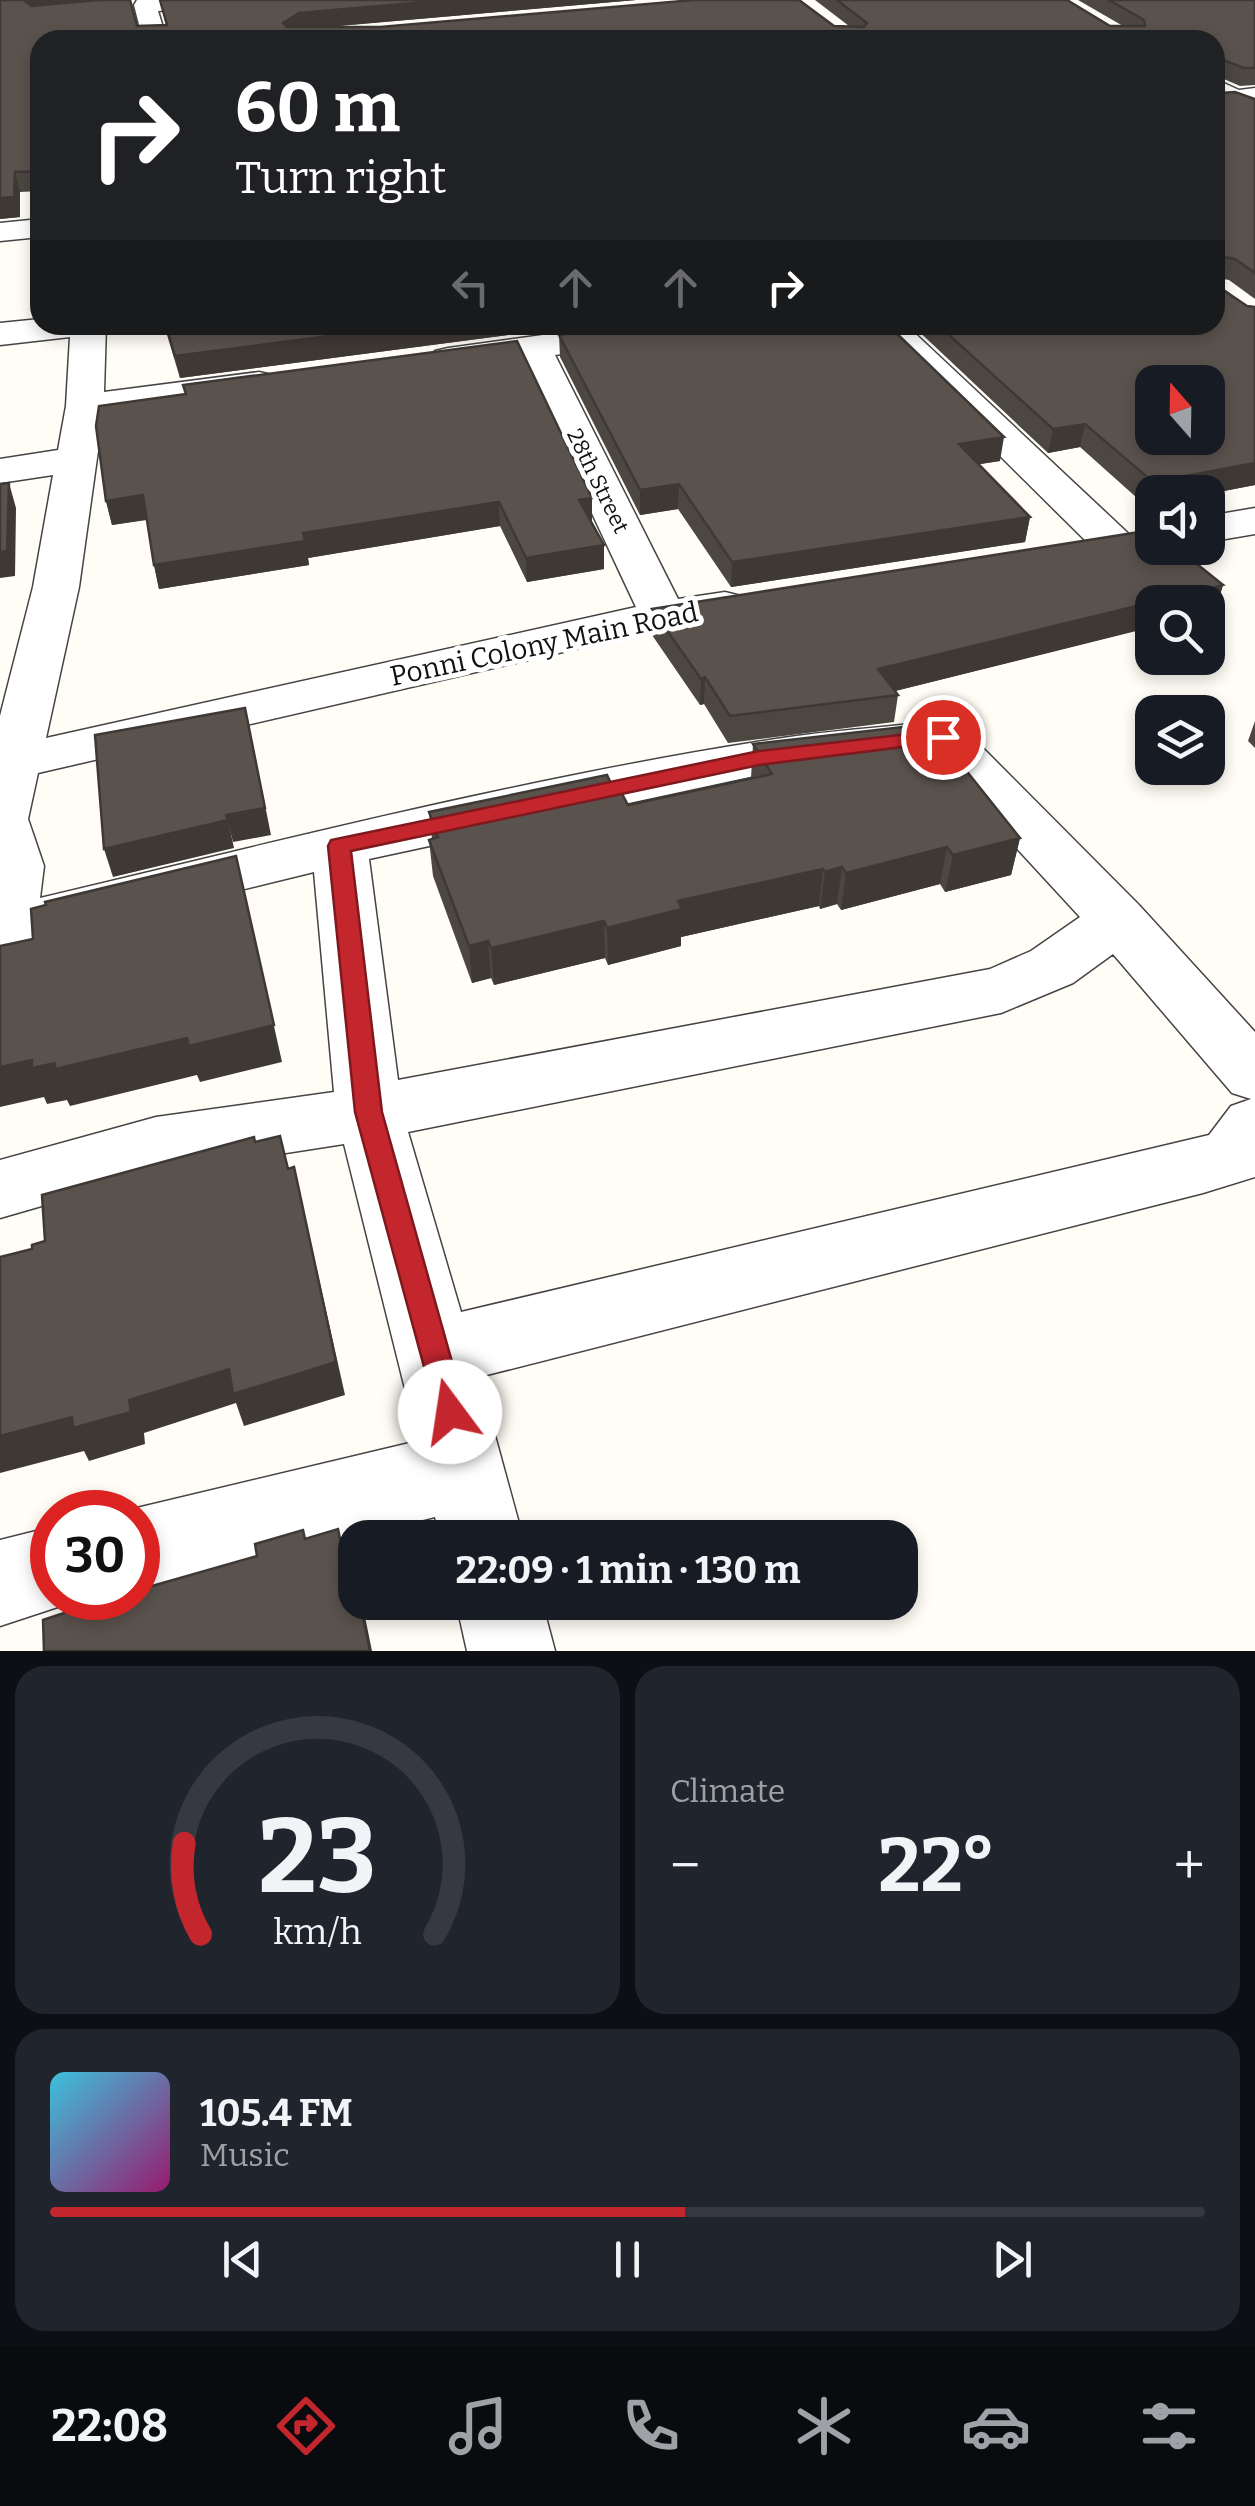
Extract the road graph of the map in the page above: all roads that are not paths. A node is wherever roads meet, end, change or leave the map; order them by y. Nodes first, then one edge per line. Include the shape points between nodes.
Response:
1 (214, 0) edge
2 (153, 30) edge
3 (30, 229) edge
4 (0, 232) edge
5 (30, 331) edge
6 (0, 334) edge
7 (87, 335) edge
8 (623, 335) edge
9 (897, 335) edge
10 (533, 348) junction
11 (416, 363) edge
12 (299, 378) edge
13 (85, 406) junction
14 (76, 460) junction
15 (0, 471) edge
16 (1255, 520) edge
17 (1225, 526) edge
18 (1134, 543) edge
19 (1057, 555) edge
20 (762, 600) edge
21 (663, 615) junction
22 (6, 764) edge
23 (339, 846) junction
24 (1118, 920) junction
25 (3, 928) edge
26 (1255, 1075) edge
27 (369, 1112) junction
28 (1255, 1125) edge
29 (0, 1188) edge
30 (435, 1353) junction
31 (474, 1504) edge
32 (160, 1544) edge
33 (30, 1575) edge
34 (0, 1583) edge
35 (503, 1620) edge
36 (511, 1651) edge

1 - 2 street via 145,6
3 - 4 street
5 - 6 street
7 - 13 street
8 - 10 street
9 - 18 street
10 - 11 street
10 - 21 street, 28th Street
12 - 13 street
13 - 14 street
14 - 15 street
14 - 22 street via 56,586
16 - 17 street
18 - 19 street
20 - 21 street, Ponni Colony Main Road
21 - 22 street, Ponni Colony Main Road
22 - 25 street via 0,820 16,866
23 - 24 street via 759,758 943,737
23 - 25 street
23 - 27 street
24 - 26 street
24 - 27 street via 1052,966 1001,990
27 - 29 street via 156,1145
27 - 30 street
28 - 30 street via 1232,1156 1203,1165
30 - 31 street
31 - 32 street
33 - 34 street
35 - 36 street

